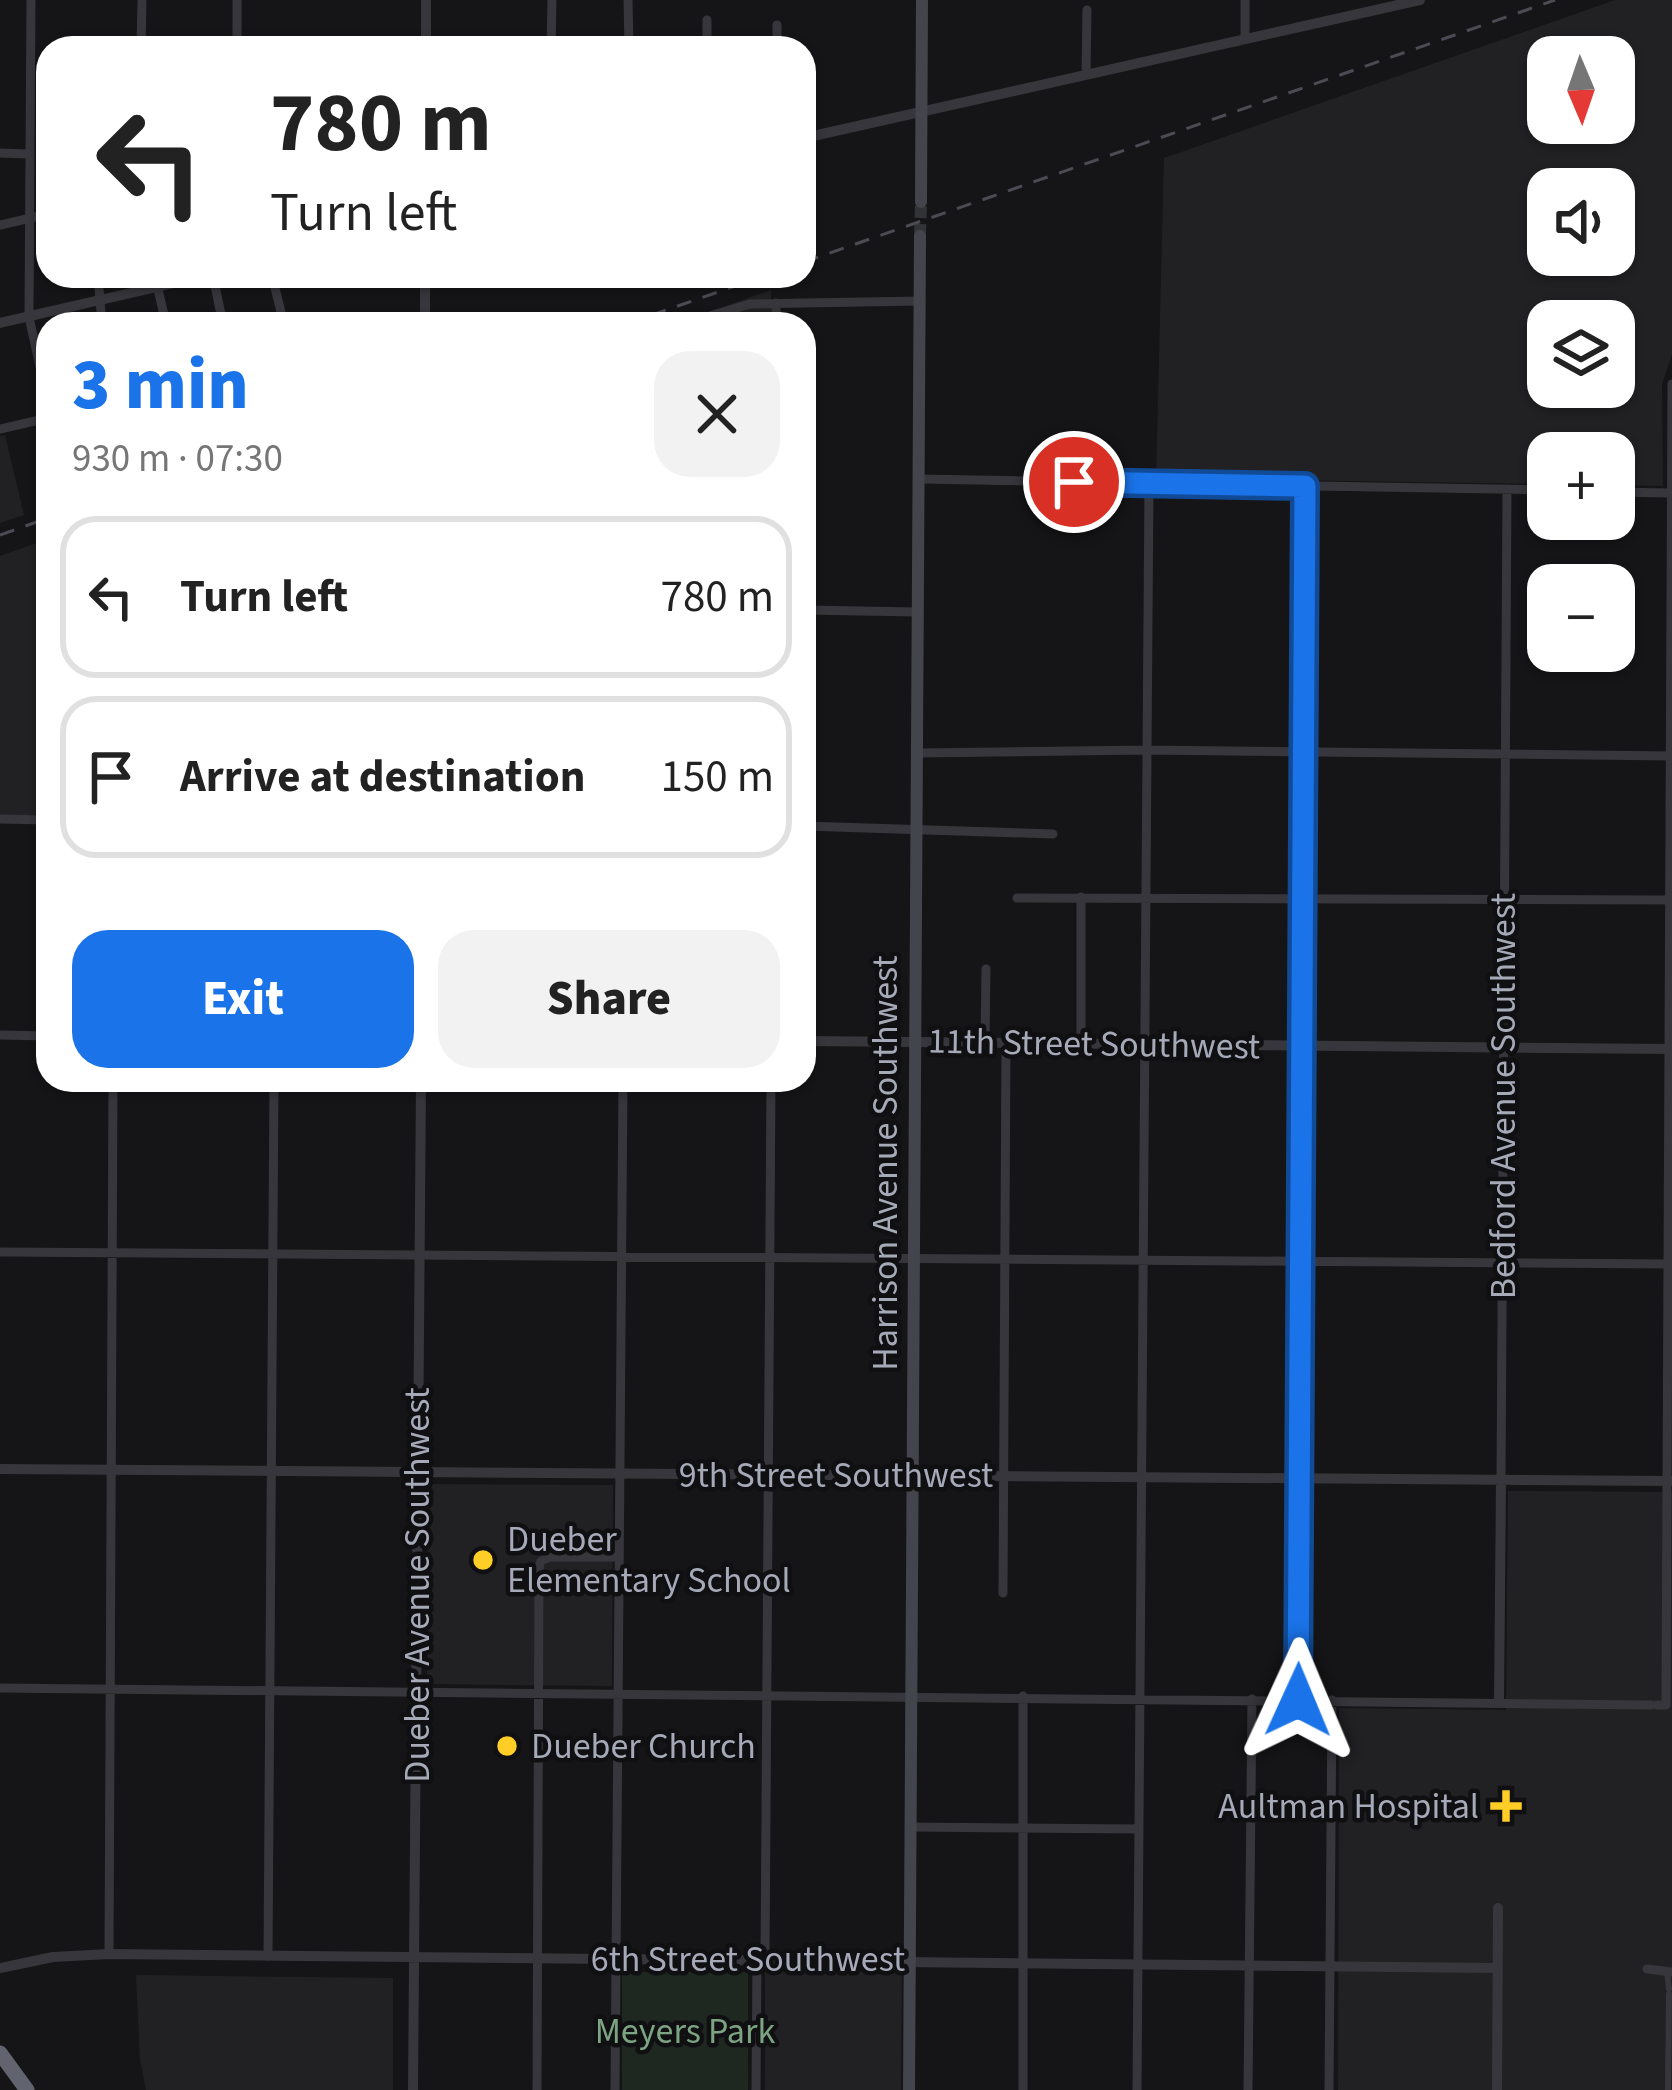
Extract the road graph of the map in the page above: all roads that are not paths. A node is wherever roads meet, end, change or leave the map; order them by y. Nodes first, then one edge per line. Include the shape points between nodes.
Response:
1 (31, 0) edge
2 (142, 0) edge
3 (238, 0) edge
4 (426, 0) edge
5 (552, 0) edge
6 (628, 0) edge
7 (922, 0) edge
8 (1245, 0) edge
9 (1420, 0) edge
10 (1383, 4) edge
11 (1087, 10) dead end
12 (707, 20) dead end
13 (777, 25) dead end
14 (141, 36) edge
15 (237, 36) edge
16 (426, 36) edge
17 (551, 36) edge
18 (629, 36) edge
19 (707, 36) edge
20 (777, 36) edge
21 (1245, 39) junction
22 (1086, 74) junction
23 (922, 110) junction
24 (816, 135) edge
25 (0, 153) edge
26 (28, 154) junction
27 (921, 202) tunnel mouth
28 (36, 216) edge
29 (28, 218) junction
30 (0, 225) edge
31 (920, 236) tunnel mouth
32 (99, 288) edge
33 (135, 288) edge
34 (100, 300) junction
35 (920, 301) junction
36 (776, 304) junction
37 (47, 312) edge
38 (101, 312) edge
39 (719, 312) edge
40 (776, 312) edge
41 (36, 314) edge
42 (29, 316) junction
43 (0, 323) edge
44 (36, 348) edge
45 (1672, 384) edge
46 (36, 421) edge
47 (0, 429) edge
48 (1671, 434) edge
49 (919, 479) junction
50 (1149, 484) junction
51 (1305, 486) junction
52 (1507, 489) junction
53 (1527, 489) edge
54 (1635, 492) edge
55 (1670, 493) edge
56 (1671, 528) edge
57 (816, 610) edge
58 (918, 612) junction
59 (1671, 620) edge
60 (1147, 750) junction
61 (1305, 751) junction
62 (917, 753) junction
63 (1505, 753) junction
64 (1671, 756) edge
65 (0, 819) edge
66 (36, 820) edge
67 (816, 826) edge
68 (917, 830) junction
69 (1053, 834) dead end
70 (1146, 897) junction
71 (1303, 897) junction
72 (1017, 898) dead end
73 (1081, 898) junction
74 (1504, 898) junction
75 (1671, 900) edge
76 (986, 969) dead end
77 (0, 1036) edge
78 (36, 1036) edge
79 (816, 1041) edge
80 (915, 1042) junction
81 (985, 1044) junction
82 (1006, 1044) junction
83 (1081, 1045) junction
84 (1145, 1046) junction
85 (1302, 1047) junction
86 (1503, 1048) junction
87 (1671, 1049) edge
88 (113, 1092) edge
89 (274, 1092) edge
90 (421, 1092) edge
91 (623, 1092) edge
92 (771, 1092) edge
93 (0, 1252) edge
94 (112, 1253) junction
95 (273, 1254) junction
96 (419, 1255) junction
97 (622, 1257) junction
98 (770, 1258) junction
99 (914, 1259) junction
100 (1005, 1259) junction
101 (1143, 1261) junction
102 (1300, 1262) junction
103 (1502, 1263) junction
104 (1670, 1264) edge
105 (0, 1469) edge
106 (110, 1470) junction
107 (270, 1472) junction
108 (418, 1472) junction
109 (620, 1474) junction
110 (768, 1475) junction
111 (913, 1476) junction
112 (1004, 1476) junction
113 (1142, 1477) junction
114 (1299, 1479) junction
115 (1501, 1480) junction
116 (1669, 1481) edge
117 (619, 1557) junction
118 (1003, 1593) dead end
119 (0, 1688) edge
120 (109, 1690) junction
121 (270, 1690) junction
122 (416, 1691) junction
123 (540, 1692) junction
124 (618, 1692) junction
125 (766, 1693) junction
126 (912, 1694) junction
127 (1023, 1696) junction
128 (1141, 1697) junction
129 (1252, 1699) junction
130 (1298, 1700) junction
131 (1332, 1700) junction
132 (1499, 1702) junction
133 (910, 1827) junction
134 (1023, 1827) junction
135 (1139, 1829) junction
136 (1498, 1908) dead end
137 (109, 1954) junction
138 (268, 1956) junction
139 (415, 1958) junction
140 (537, 1958) junction
141 (616, 1958) junction
142 (761, 1960) junction
143 (909, 1960) junction
144 (1023, 1961) junction
145 (1138, 1963) junction
146 (1249, 1965) junction
147 (1330, 1966) junction
148 (0, 1968) edge
149 (1498, 1968) junction
150 (1640, 1969) dead end
151 (1669, 1972) edge
152 (0, 2053) edge
153 (27, 2090) edge
154 (412, 2090) edge
155 (537, 2090) edge
156 (615, 2090) edge
157 (756, 2090) edge
158 (909, 2090) edge
159 (1023, 2090) edge
160 (1137, 2090) edge
161 (1248, 2090) edge
162 (1329, 2090) edge
163 (1497, 2090) edge
164 (1668, 2090) edge

1 - 26 street
2 - 14 street
3 - 15 street
4 - 16 street
5 - 17 street
6 - 18 street
7 - 23 main road
8 - 21 street
9 - 10 street
10 - 21 street
11 - 22 street
12 - 19 street
13 - 20 street
21 - 22 street
22 - 23 street
23 - 24 street
23 - 27 main road
25 - 26 street
26 - 29 street
28 - 29 street
29 - 30 street
29 - 42 street
31 - 35 main road, Harrison Avenue Southwest
32 - 34 street
33 - 34 street
34 - 37 street
34 - 38 street
35 - 36 street
35 - 49 main road, Harrison Avenue Southwest
36 - 39 street
36 - 40 street
41 - 42 street
42 - 43 street
42 - 44 street
45 - 48 street
46 - 47 street
48 - 55 street
49 - 50 street
49 - 58 main road, Harrison Avenue Southwest
50 - 51 street
50 - 60 street
51 - 52 street
51 - 61 street
52 - 53 street
52 - 63 street, Bedford Avenue Southwest
54 - 55 street
55 - 56 street
56 - 59 street
57 - 58 street
58 - 62 main road, Harrison Avenue Southwest
59 - 64 street
60 - 61 street
60 - 62 street
60 - 70 street
61 - 63 street
61 - 71 street
62 - 68 main road, Harrison Avenue Southwest
63 - 64 street
63 - 74 street, Bedford Avenue Southwest
64 - 75 street
65 - 66 street
67 - 68 street
68 - 69 street
68 - 80 main road, Harrison Avenue Southwest
70 - 71 street
70 - 73 street
70 - 84 street
71 - 74 street
71 - 85 street
72 - 73 street
73 - 83 street
74 - 75 street
74 - 86 street, Bedford Avenue Southwest
75 - 87 street
76 - 81 street
77 - 78 street
79 - 80 street, 11th Street Southwest
80 - 81 street, 11th Street Southwest
80 - 99 main road, Harrison Avenue Southwest
81 - 82 street, 11th Street Southwest
82 - 83 street, 11th Street Southwest
82 - 100 street
83 - 84 street, 11th Street Southwest
84 - 85 street, 11th Street Southwest
84 - 101 street
85 - 86 street, 11th Street Southwest
85 - 102 street
86 - 87 street, 11th Street Southwest
86 - 103 street, Bedford Avenue Southwest
87 - 104 street
88 - 94 street
89 - 95 street
90 - 96 street, Dueber Avenue Southwest
91 - 97 street
92 - 98 street
93 - 94 street
94 - 95 street
94 - 106 street
95 - 96 street
95 - 107 street
96 - 97 street
96 - 108 street, Dueber Avenue Southwest
97 - 98 street
97 - 109 street
98 - 99 street
98 - 110 street
99 - 100 street
99 - 111 main road, Harrison Avenue Southwest
100 - 101 street
100 - 112 street
101 - 102 street
101 - 113 street
102 - 103 street
102 - 114 street
103 - 104 street
103 - 115 street, Bedford Avenue Southwest
104 - 116 street
105 - 106 street, 9th Street Southwest
106 - 107 street, 9th Street Southwest
106 - 120 street
107 - 108 street, 9th Street Southwest
107 - 121 street
108 - 109 street, 9th Street Southwest
108 - 122 street, Dueber Avenue Southwest
109 - 110 street, 9th Street Southwest
109 - 117 street
110 - 111 street, 9th Street Southwest
110 - 125 street
111 - 112 street, 9th Street Southwest
111 - 126 main road, Harrison Avenue Southwest
112 - 113 street, 9th Street Southwest
112 - 118 street
113 - 114 street, 9th Street Southwest
113 - 128 street
114 - 115 street, 9th Street Southwest
114 - 130 street
115 - 116 street, 9th Street Southwest
115 - 132 street, Bedford Avenue Southwest
116 - 132 street via 1658,1705
117 - 123 street via 541,1561
117 - 124 street
119 - 120 street
120 - 121 street
120 - 137 street
121 - 122 street
121 - 138 street
122 - 123 street
122 - 139 street, Dueber Avenue Southwest
123 - 124 street
123 - 140 street
124 - 125 street
124 - 141 street
125 - 126 street
125 - 142 street
126 - 127 street
126 - 133 main road, Harrison Avenue Southwest
127 - 128 street
127 - 134 street
128 - 129 street
128 - 135 street
129 - 130 street
129 - 146 street
130 - 131 street
131 - 132 street
131 - 147 street
133 - 134 street
133 - 143 main road, Harrison Avenue Southwest
134 - 135 street
134 - 144 street
135 - 145 street
136 - 149 street
137 - 138 street, 6th Street Southwest
137 - 148 street, 6th Street Southwest
138 - 139 street, 6th Street Southwest
139 - 140 street, 6th Street Southwest
139 - 154 street, Dueber Avenue Southwest
140 - 141 street, 6th Street Southwest
140 - 155 street
141 - 142 street, 6th Street Southwest
141 - 156 street
142 - 143 street, 6th Street Southwest
142 - 157 street
143 - 144 street, 6th Street Southwest
143 - 158 main road, Harrison Avenue Southwest
144 - 145 street, 6th Street Southwest
144 - 159 street
145 - 146 street, 6th Street Southwest
145 - 160 street
146 - 147 street, 6th Street Southwest
146 - 161 street
147 - 149 street, 6th Street Southwest
147 - 162 street
149 - 163 street
150 - 151 street
151 - 164 street
152 - 153 highway

